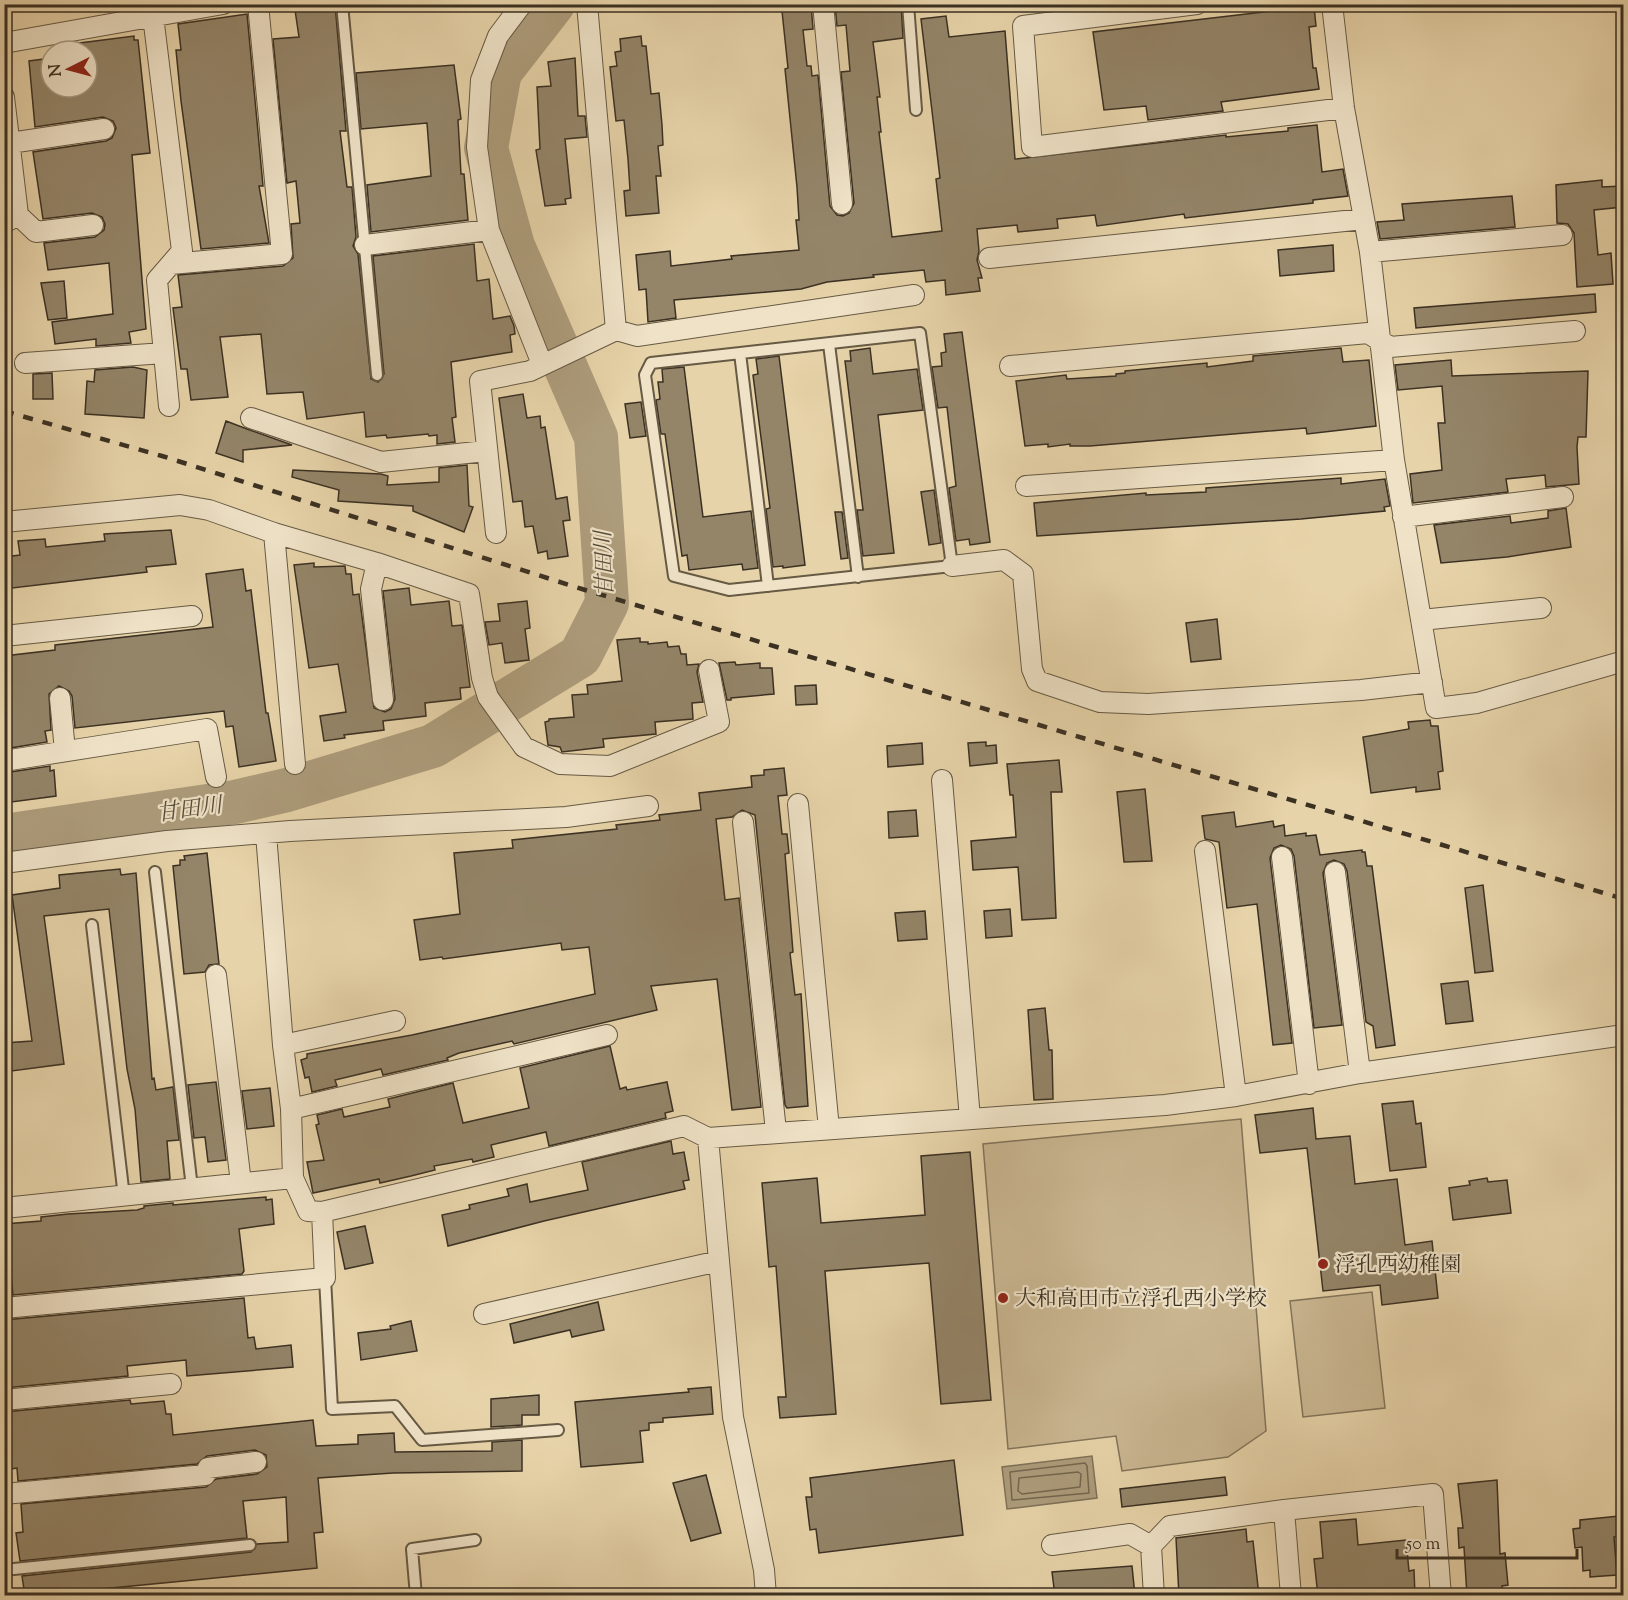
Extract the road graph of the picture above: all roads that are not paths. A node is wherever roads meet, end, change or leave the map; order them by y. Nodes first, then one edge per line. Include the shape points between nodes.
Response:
1 (223, 4) edge
2 (258, 4) edge
3 (342, 4) edge
4 (522, 4) edge
5 (588, 4) edge
6 (823, 4) edge
7 (908, 4) edge
8 (1197, 4) edge
9 (1332, 4) edge
10 (153, 16) junction
11 (4, 43) edge
12 (4, 97) edge
13 (1344, 108) junction
14 (916, 110) dead end
15 (104, 129) dead end
16 (10, 143) junction
17 (842, 204) dead end
18 (11, 219) edge
19 (1364, 219) junction
20 (93, 225) dead end
21 (489, 230) junction
22 (1562, 235) dead end
23 (365, 245) junction
24 (1370, 252) junction
25 (989, 258) dead end
26 (171, 264) junction
27 (914, 295) dead end
28 (616, 330) junction
29 (1575, 331) dead end
30 (1380, 343) junction
31 (829, 344) junction
32 (164, 353) junction
33 (740, 353) junction
34 (25, 363) dead end
35 (542, 364) junction
36 (1010, 366) dead end
37 (377, 375) dead end
38 (169, 406) dead end
39 (251, 418) dead end
40 (486, 451) junction
41 (1394, 460) junction
42 (1026, 486) dead end
43 (1563, 497) dead end
44 (1403, 517) junction
45 (4, 522) edge
46 (274, 533) junction
47 (496, 533) dead end
48 (377, 563) junction
49 (952, 566) junction
50 (858, 577) junction
51 (768, 586) junction
52 (1541, 608) dead end
53 (192, 616) dead end
54 (1421, 620) junction
55 (4, 636) edge
56 (1623, 661) edge
57 (709, 670) dead end
58 (1432, 682) junction
59 (60, 698) dead end
60 (383, 700) dead end
61 (65, 751) junction
62 (4, 761) edge
63 (295, 764) dead end
64 (216, 777) dead end
65 (942, 780) dead end
66 (798, 804) dead end
67 (648, 806) dead end
68 (743, 822) dead end
69 (266, 834) junction
70 (1205, 851) dead end
71 (1282, 857) dead end
72 (4, 863) edge
73 (155, 872) dead end
74 (1335, 872) dead end
75 (92, 925) dead end
76 (216, 975) dead end
77 (395, 1021) dead end
78 (607, 1035) dead end
79 (1623, 1035) edge
80 (283, 1045) junction
81 (1360, 1073) junction
82 (1309, 1084) junction
83 (1236, 1096) junction
84 (291, 1109) junction
85 (970, 1119) junction
86 (829, 1129) junction
87 (776, 1131) junction
88 (708, 1138) junction
89 (293, 1178) junction
90 (241, 1183) junction
91 (192, 1188) junction
92 (124, 1197) junction
93 (4, 1208) edge
94 (322, 1212) junction
95 (719, 1261) junction
96 (325, 1278) junction
97 (4, 1308) edge
98 (484, 1314) dead end
99 (171, 1384) dead end
100 (4, 1400) edge
101 (558, 1430) dead end
102 (256, 1462) dead end
103 (4, 1494) edge
104 (1284, 1510) junction
105 (476, 1540) dead end
106 (250, 1545) dead end
107 (1052, 1545) dead end
108 (1150, 1546) junction
109 (4, 1570) edge
110 (416, 1596) edge
111 (766, 1596) edge
112 (1154, 1596) edge
113 (1291, 1596) edge
114 (1441, 1596) edge

1 - 10 street
2 - 26 street via 282,254
3 - 23 lane
4 - 21 street via 498,36 481,80 477,147
5 - 28 street
6 - 17 street
7 - 14 lane
8 - 13 street via 1023,26 1032,147
9 - 13 street
10 - 11 street
10 - 26 street via 182,251
12 - 16 street
13 - 19 street
15 - 16 street
16 - 18 street
18 - 20 street via 36,232
19 - 24 street
19 - 25 street
21 - 23 street
21 - 35 street
22 - 24 street
23 - 37 lane
24 - 30 street
26 - 32 street via 156,280
27 - 28 street via 637,336
28 - 35 street
29 - 30 street via 1390,347
30 - 36 street via 1368,333
30 - 41 street
31 - 33 lane
31 - 49 lane via 921,333
31 - 50 lane
32 - 34 street
32 - 38 street
33 - 51 lane
33 - 51 lane via 651,363 645,375 674,576 729,590
35 - 40 street via 530,371 480,381
39 - 40 street via 381,462
40 - 47 street
41 - 42 street
41 - 44 street
43 - 44 street
44 - 54 street
45 - 46 street via 180,505 209,510
46 - 48 street
46 - 63 street
48 - 57 street via 469,594 488,697 524,747 560,764 610,766 719,722
48 - 60 street via 371,589
49 - 50 lane
49 - 58 street via 1004,560 1023,574 1032,669 1037,681 1100,702 1149,704
50 - 51 lane
52 - 54 street
53 - 55 street
54 - 58 street
56 - 58 street via 1477,703 1436,708
59 - 61 street
61 - 62 street
61 - 64 street via 207,729
65 - 85 street
66 - 86 street
67 - 69 street via 566,817
68 - 87 street
69 - 72 street via 167,841
69 - 80 street
70 - 83 street
71 - 82 street
73 - 91 lane
74 - 81 street
75 - 92 lane
76 - 90 street
77 - 80 street
78 - 84 street
79 - 81 street
80 - 84 street
81 - 82 street
82 - 83 street
83 - 85 street
84 - 89 street
85 - 86 street
86 - 87 street
87 - 88 street
88 - 94 street via 684,1126
88 - 95 street
89 - 90 street
89 - 94 street via 308,1211
90 - 91 street
91 - 92 street
92 - 93 street
94 - 96 street
95 - 98 street
95 - 111 street via 733,1417
96 - 97 street
96 - 101 lane via 332,1409 395,1406 422,1440
99 - 100 street
102 - 103 street via 208,1468 205,1475
104 - 108 street via 1170,1526
104 - 113 street
104 - 114 street via 1433,1494
105 - 110 lane via 412,1549
106 - 109 lane
107 - 108 street via 1130,1534
108 - 112 street

